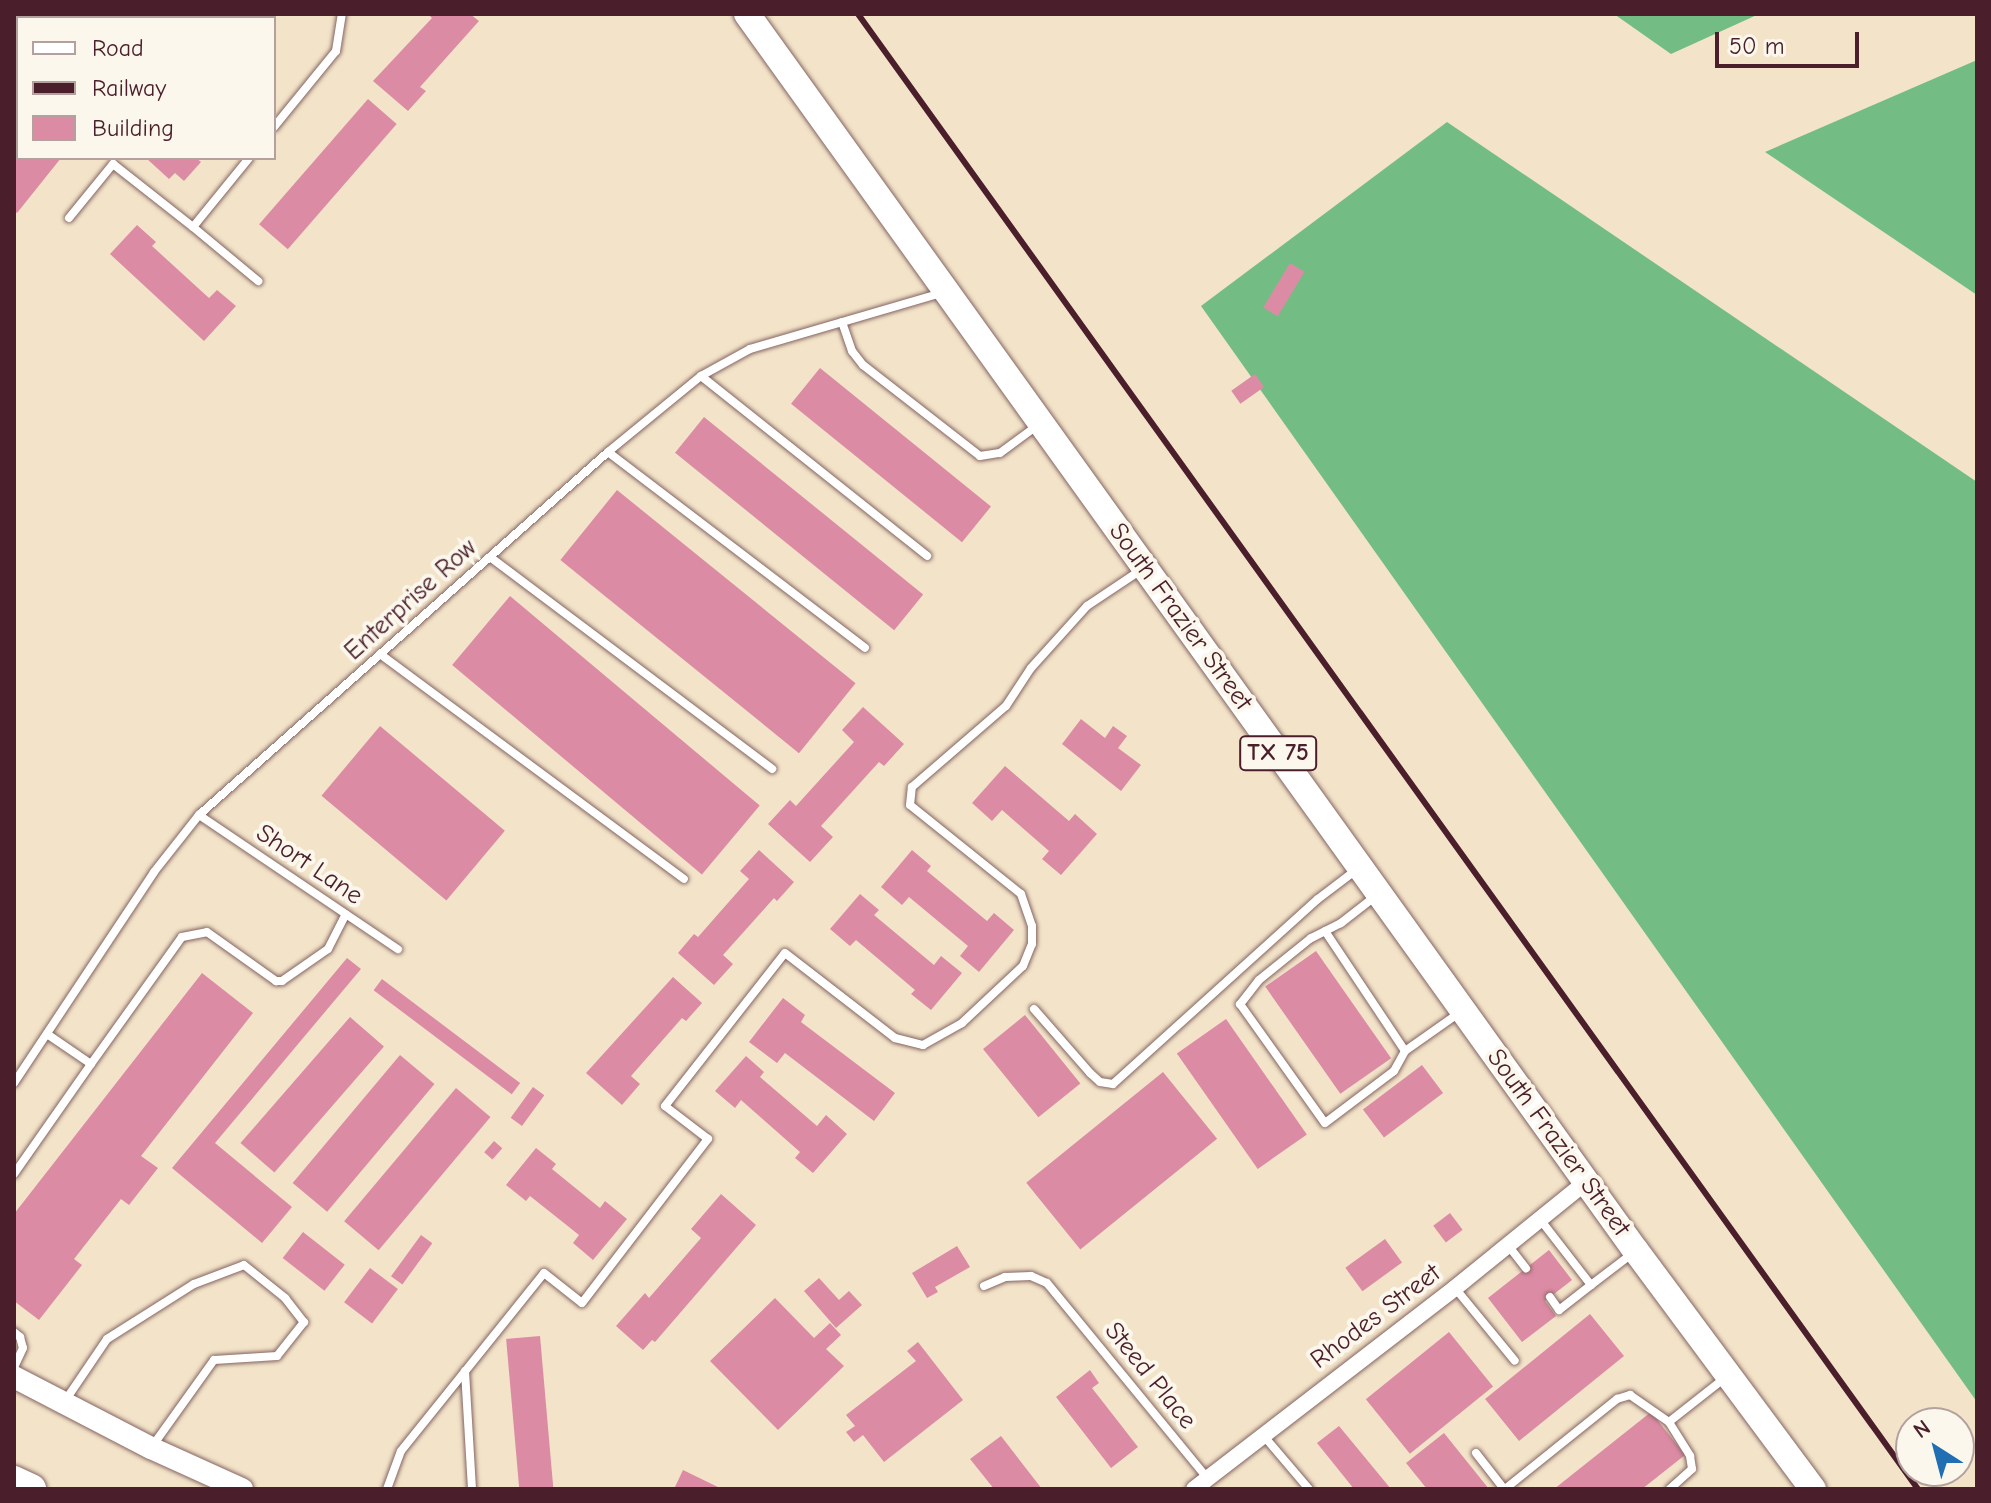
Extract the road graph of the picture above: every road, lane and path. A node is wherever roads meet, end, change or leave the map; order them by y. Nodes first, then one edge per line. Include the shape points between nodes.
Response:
1 (342, 14) edge
2 (747, 14) edge
3 (276, 125) edge
4 (247, 160) edge
5 (69, 218) dead end
6 (193, 227) junction
7 (258, 281) dead end
8 (947, 292) junction
9 (842, 322) junction
10 (701, 376) junction
11 (1041, 423) junction
12 (608, 452) junction
13 (927, 556) dead end
14 (490, 557) junction
15 (1145, 567) junction
16 (865, 648) dead end
17 (380, 654) junction
18 (772, 769) dead end
19 (199, 815) junction
20 (1360, 867) junction
21 (684, 879) dead end
22 (1379, 893) junction
23 (346, 914) junction
24 (1325, 931) junction
25 (398, 949) dead end
26 (1034, 1009) dead end
27 (1463, 1010) junction
28 (47, 1034) junction
29 (1405, 1051) junction
30 (91, 1064) junction
31 (14, 1083) edge
32 (14, 1174) edge
33 (1587, 1181) junction
34 (1539, 1217) junction
35 (1507, 1243) junction
36 (1636, 1251) junction
37 (1526, 1268) dead end
38 (1591, 1285) junction
39 (984, 1286) dead end
40 (1455, 1288) junction
41 (1550, 1297) dead end
42 (14, 1332) edge
43 (1515, 1361) dead end
44 (14, 1367) edge
45 (465, 1371) junction
46 (14, 1377) edge
47 (1727, 1377) junction
48 (63, 1404) junction
49 (1669, 1422) junction
50 (1263, 1434) junction
51 (151, 1448) junction
52 (1476, 1453) dead end
53 (14, 1481) edge
54 (1200, 1484) edge
55 (31, 1489) edge
56 (242, 1489) edge
57 (387, 1489) edge
58 (472, 1489) edge
59 (1309, 1489) edge
60 (1504, 1489) edge
61 (1670, 1489) edge
62 (1813, 1489) edge

1 - 3 lane via 336,51
2 - 8 main road, South Frazier Street / TX 75
4 - 6 lane
5 - 6 lane via 113,164
6 - 7 lane
8 - 9 lane, Enterprise Row
8 - 11 main road, South Frazier Street / TX 75
9 - 10 lane, Enterprise Row via 750,349
9 - 11 lane via 863,365 980,456 1000,453
10 - 12 lane, Enterprise Row
10 - 13 lane
11 - 15 main road, South Frazier Street / TX 75
12 - 14 lane, Enterprise Row
12 - 16 lane
14 - 17 lane, Enterprise Row
14 - 18 lane
15 - 20 main road, South Frazier Street / TX 75
15 - 45 lane via 1087,606 1031,668 1006,706 912,787 910,805 1021,894 1032,926 1023,966 962,1023 923,1045 895,1038 785,953 665,1106 708,1139 582,1303 544,1273
17 - 19 lane, Enterprise Row
17 - 21 lane
19 - 23 lane, Short Lane
19 - 28 lane, Enterprise Row via 154,872
20 - 22 main road, South Frazier Street / TX 75
20 - 26 lane via 1307,908 1113,1084 1090,1073
22 - 24 lane
22 - 27 main road, South Frazier Street / TX 75
23 - 25 lane, Short Lane
23 - 30 lane via 328,949 282,981 207,932 182,937
24 - 29 lane
24 - 29 lane via 1259,980 1240,1004 1325,1123 1394,1071
27 - 29 lane
27 - 33 main road, South Frazier Street / TX 75
28 - 30 lane
28 - 31 lane, Enterprise Row
30 - 32 lane
33 - 34 street, Rhodes Street
33 - 36 main road, South Frazier Street / TX 75
34 - 35 street, Rhodes Street
34 - 38 lane
35 - 37 lane
35 - 40 street, Rhodes Street
36 - 38 lane
36 - 47 main road, South Frazier Street / TX 75
38 - 41 lane via 1559,1310
39 - 54 lane, Steed Place via 1005,1277 1031,1276 1047,1283
40 - 43 lane
40 - 50 street, Rhodes Street
42 - 44 lane via 23,1348
45 - 57 lane via 401,1451
45 - 58 lane
46 - 48 main road
47 - 49 lane
47 - 62 main road, South Frazier Street / TX 75
48 - 51 main road
48 - 51 lane via 107,1339 194,1284 244,1265 285,1298 304,1322 277,1356 214,1360
49 - 60 lane via 1643,1400 1630,1395 1617,1399
49 - 61 lane via 1692,1469
50 - 54 street, Rhodes Street
50 - 59 lane
51 - 56 main road
52 - 60 lane
53 - 55 highway

